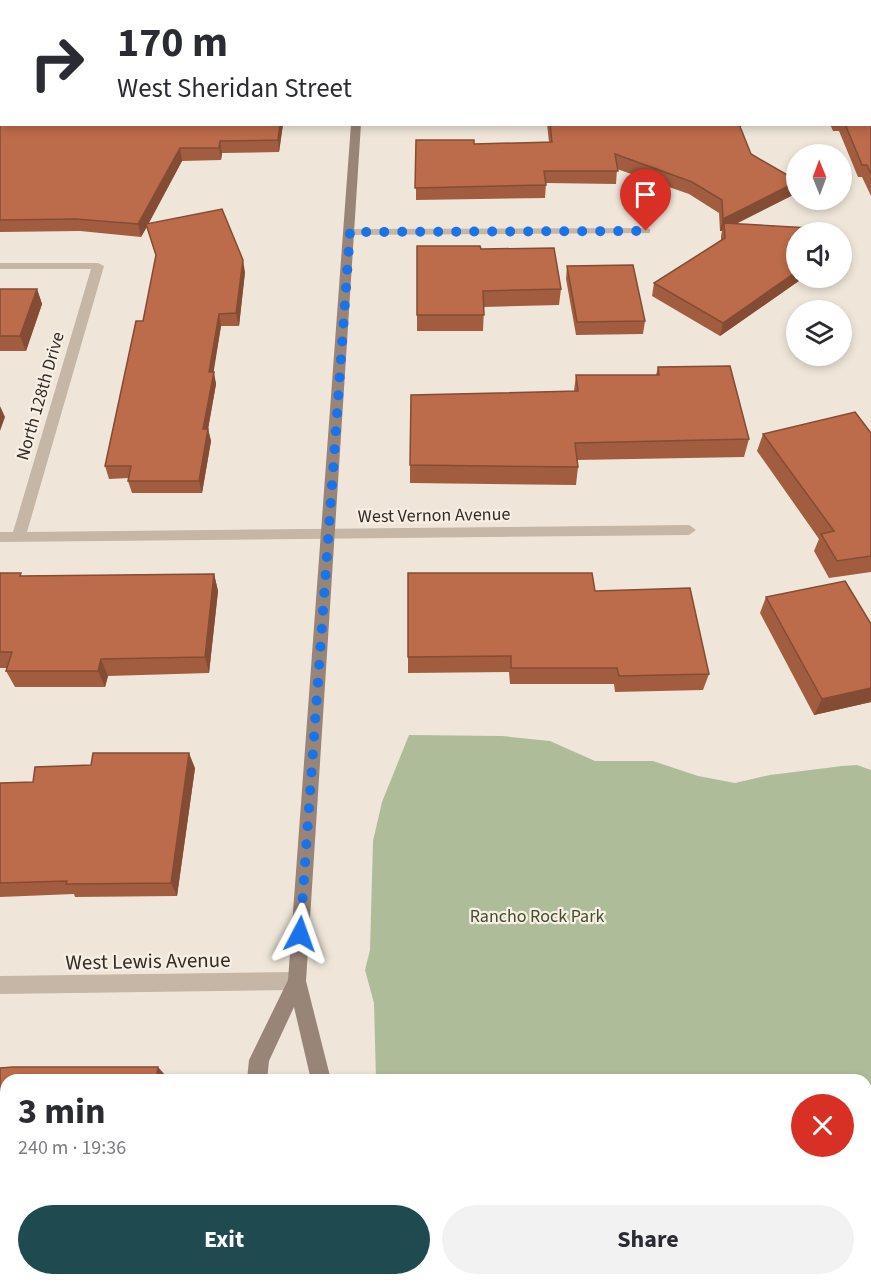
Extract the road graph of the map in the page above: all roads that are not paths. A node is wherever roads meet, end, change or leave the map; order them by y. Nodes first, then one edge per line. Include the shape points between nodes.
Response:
1 (356, 126) edge
2 (646, 231) dead end
3 (350, 232) junction
4 (0, 266) edge
5 (689, 530) dead end
6 (329, 534) junction
7 (0, 537) edge
8 (18, 537) junction
9 (297, 981) junction
10 (0, 985) edge
11 (258, 1074) edge
12 (320, 1074) edge

1 - 3 street
2 - 3 street
3 - 6 street
4 - 8 street, North 128th Drive via 98,266
5 - 6 street, West Vernon Avenue
6 - 8 street, West Vernon Avenue
6 - 9 street
7 - 8 street, West Vernon Avenue
9 - 10 street, West Lewis Avenue
9 - 11 street via 259,1060
9 - 12 street

